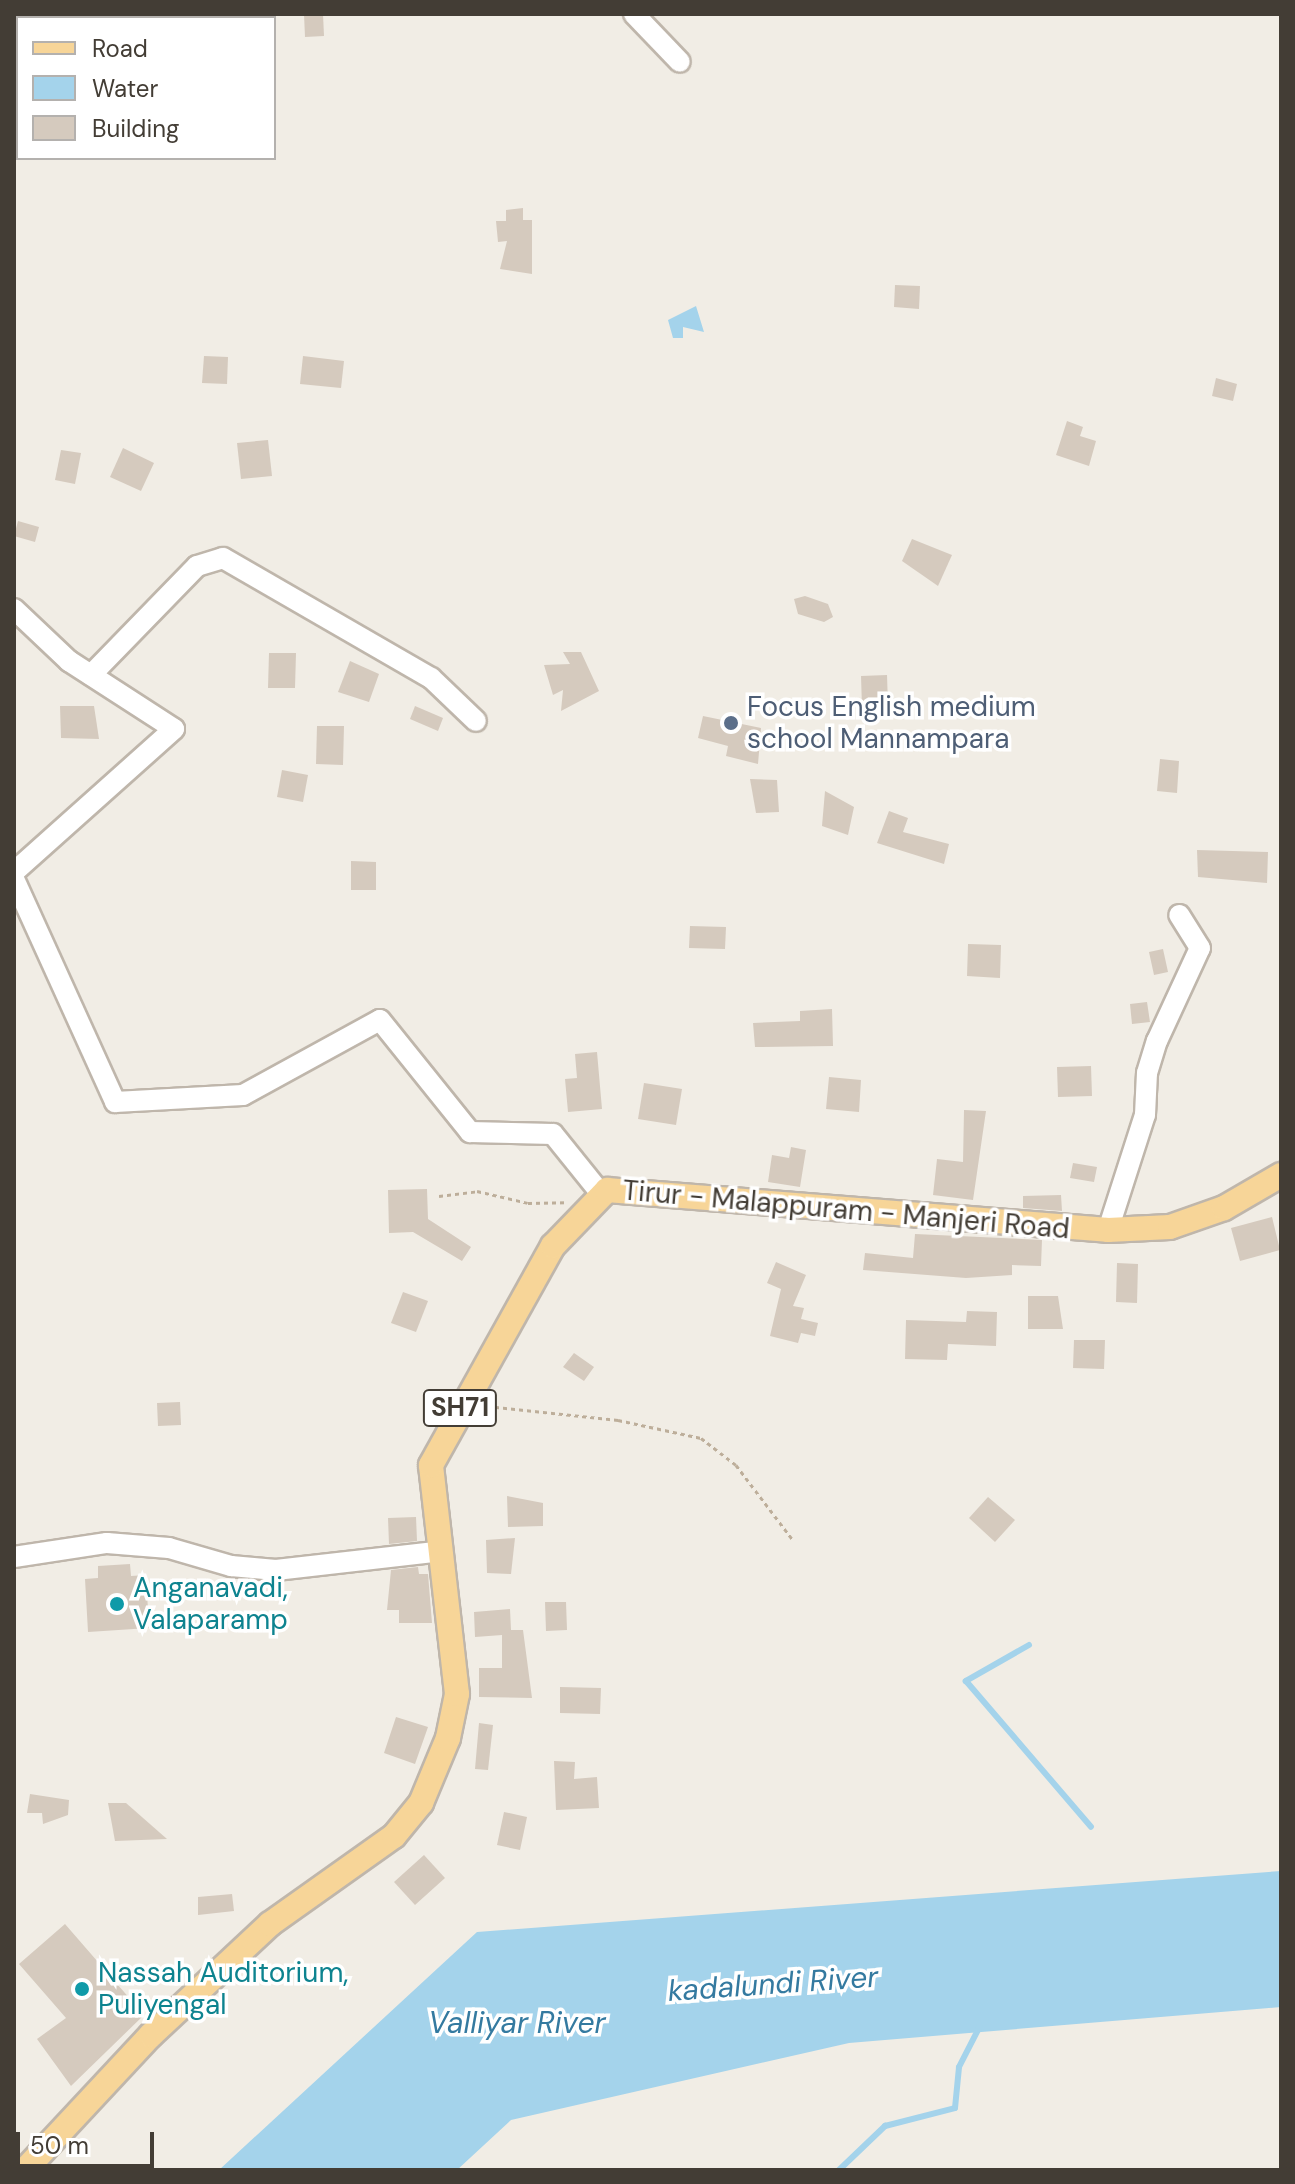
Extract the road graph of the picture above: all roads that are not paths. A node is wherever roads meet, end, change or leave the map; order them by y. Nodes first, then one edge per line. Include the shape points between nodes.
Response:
1 (634, 14) edge
2 (680, 62) dead end
3 (14, 609) edge
4 (91, 675) junction
5 (476, 721) dead end
6 (14, 872) edge
7 (14, 879) edge
8 (1179, 915) dead end
9 (1281, 1175) edge
10 (602, 1195) junction
11 (1108, 1230) junction
12 (442, 1551) junction
13 (14, 1557) edge
14 (27, 2169) edge

1 - 2 street
3 - 4 street
4 - 5 street via 197,566 223,558 431,678
4 - 6 street via 174,729
7 - 10 street via 115,1102 243,1095 380,1020 470,1132 553,1134
8 - 11 street via 1200,948 1157,1041 1147,1073 1145,1115
9 - 11 main road, Tirur - Malappuram - Manjeri Road via 1224,1208 1170,1227
10 - 11 main road, Tirur - Malappuram - Manjeri Road via 607,1190
10 - 12 main road, Tirur - Malappuram - Manjeri Road / SH71 via 553,1246 431,1465
12 - 13 street via 276,1570 231,1566 169,1548 107,1543
12 - 14 main road, Tirur - Malappuram - Manjeri Road / SH71 via 457,1694 448,1738 421,1803 394,1836 270,1924 151,2035

